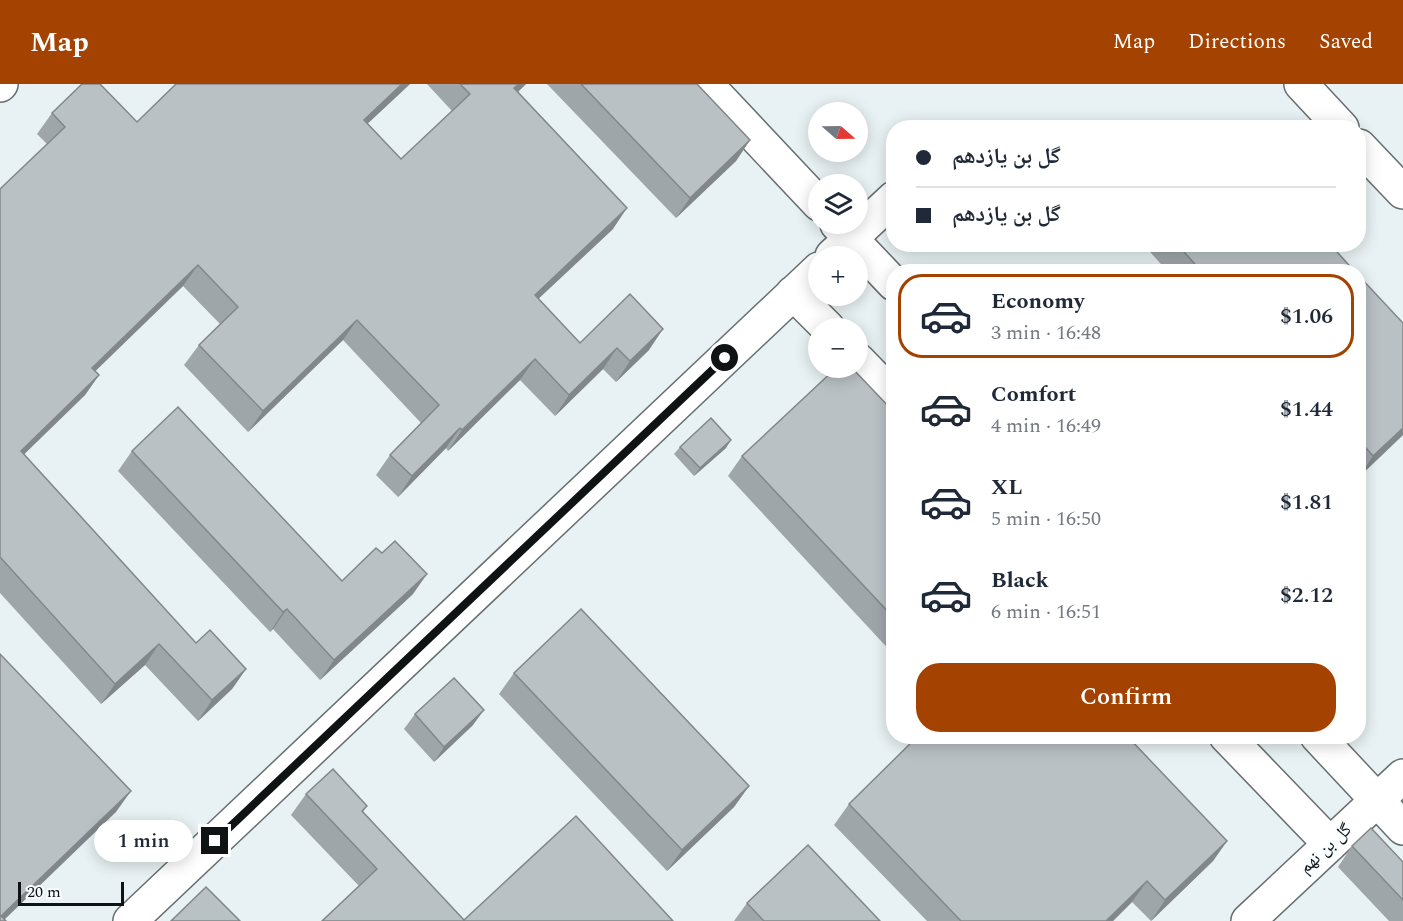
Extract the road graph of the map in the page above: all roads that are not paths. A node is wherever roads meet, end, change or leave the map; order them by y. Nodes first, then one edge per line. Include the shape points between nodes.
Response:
1 (706, 84) edge
2 (1301, 84) edge
3 (1335, 120) edge
4 (1366, 153) edge
5 (808, 192) edge
6 (1403, 192) edge
7 (886, 204) edge
8 (840, 240) edge
9 (886, 277) edge
10 (808, 279) edge
11 (793, 293) junction
12 (818, 318) edge
13 (868, 370) edge
14 (886, 389) edge
15 (1234, 744) edge
16 (1324, 744) edge
17 (1403, 776) edge
18 (1377, 800) junction
19 (1403, 828) edge
20 (1330, 843) junction
21 (130, 921) edge
22 (1248, 921) edge

1 - 5 street
2 - 3 street
4 - 6 street
7 - 8 street
8 - 9 street
10 - 11 street
11 - 12 street
11 - 21 street
13 - 14 street
15 - 20 street
16 - 18 street
17 - 18 street, گل بن نهم
18 - 19 street
18 - 20 street, گل بن نهم
20 - 22 street, گل بن نهم

